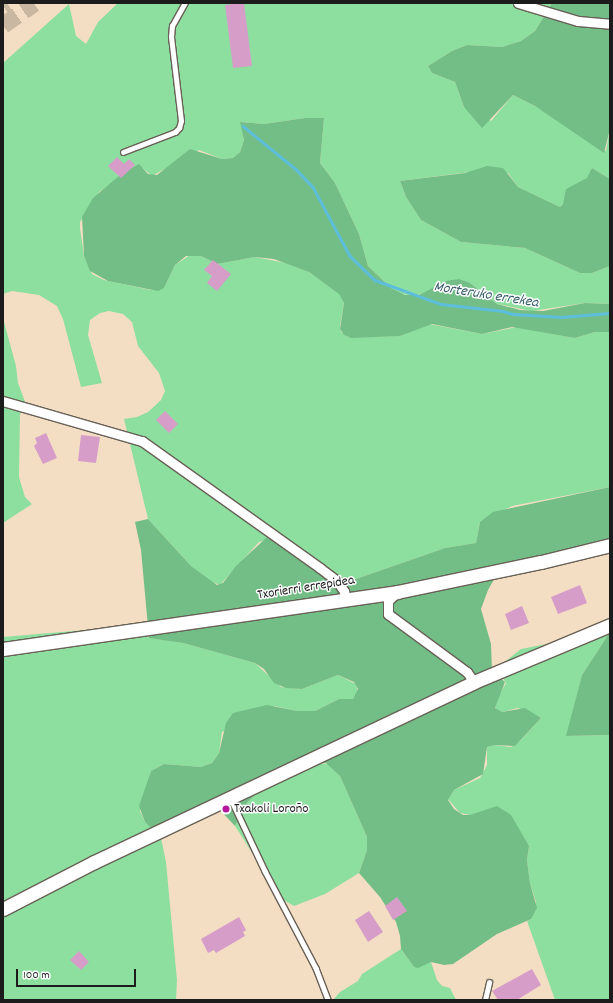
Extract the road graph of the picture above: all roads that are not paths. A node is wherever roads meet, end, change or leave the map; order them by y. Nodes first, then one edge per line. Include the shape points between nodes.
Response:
1 (185, 3) edge
2 (518, 3) edge
3 (610, 24) edge
4 (124, 152) dead end
5 (3, 401) edge
6 (610, 545) edge
7 (397, 592) junction
8 (345, 598) junction
9 (610, 625) edge
10 (3, 649) edge
11 (474, 682) junction
12 (230, 797) junction
13 (3, 909) edge
14 (489, 982) dead end
15 (328, 1000) edge
16 (484, 1000) edge

1 - 4 lane via 172,26 171,36 181,121 179,128 175,132
2 - 3 street via 578,21
5 - 8 street via 142,441 336,580 344,591
6 - 7 street, Txorierri errepidea via 534,564
7 - 8 street, Txorierri errepidea
7 - 11 street via 388,601 388,614 467,672
8 - 10 street, Txorierri errepidea
9 - 11 street
11 - 12 street
12 - 13 street
12 - 15 lane via 316,968
14 - 16 lane

